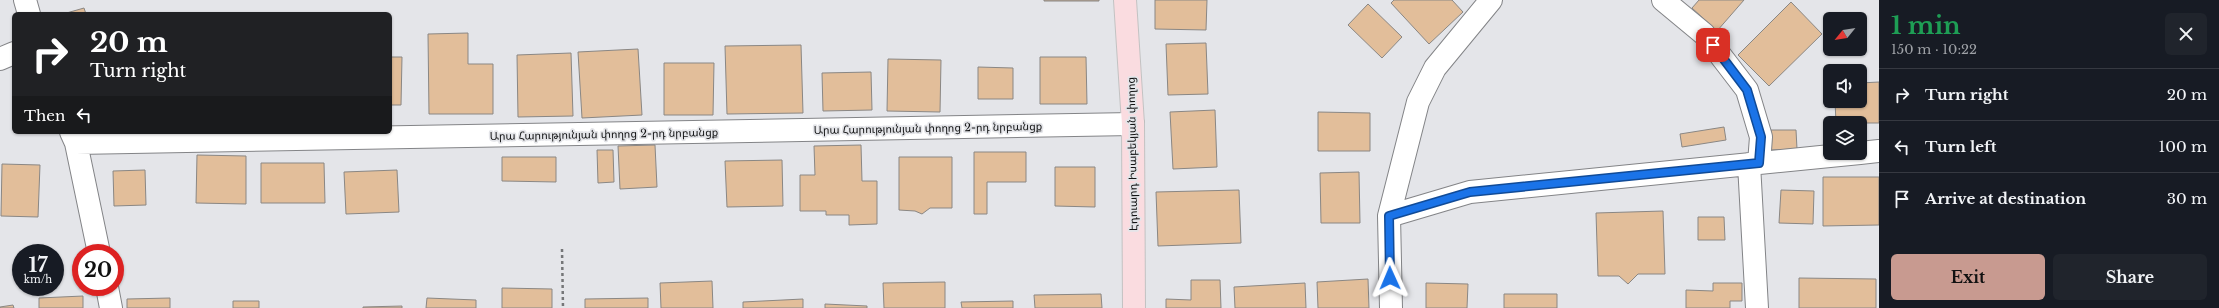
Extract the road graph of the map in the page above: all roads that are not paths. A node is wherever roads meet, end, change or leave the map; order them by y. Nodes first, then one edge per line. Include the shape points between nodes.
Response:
1 (25, 0) edge
2 (1125, 0) edge
3 (1491, 0) edge
4 (1663, 0) edge
5 (28, 12) edge
6 (12, 54) edge
7 (0, 60) edge
8 (1133, 124) junction
9 (376, 134) edge
10 (392, 134) edge
11 (73, 138) edge
12 (1879, 151) edge
13 (1867, 152) edge
14 (1823, 157) edge
15 (1754, 164) junction
16 (1389, 216) junction
17 (98, 244) edge
18 (109, 296) edge
19 (112, 308) edge
20 (1134, 308) edge
21 (1391, 308) edge
22 (1757, 308) edge

1 - 5 street
2 - 8 main road, Էդուարդ Իսաբեկյան փողոց
3 - 16 street via 1435,68 1418,102
4 - 15 street via 1704,34 1747,90 1761,137
6 - 7 street
8 - 10 street, Արա Հարությունյան փողոց 2-րդ նրբանցք
8 - 20 main road, Էդուարդ Իսաբեկյան փողոց
9 - 11 street, Արա Հարությունյան փողոց 2-րդ նրբանցք
11 - 17 street
12 - 13 street
14 - 15 street
15 - 16 street via 1470,192
15 - 22 street
16 - 21 street
18 - 19 street

